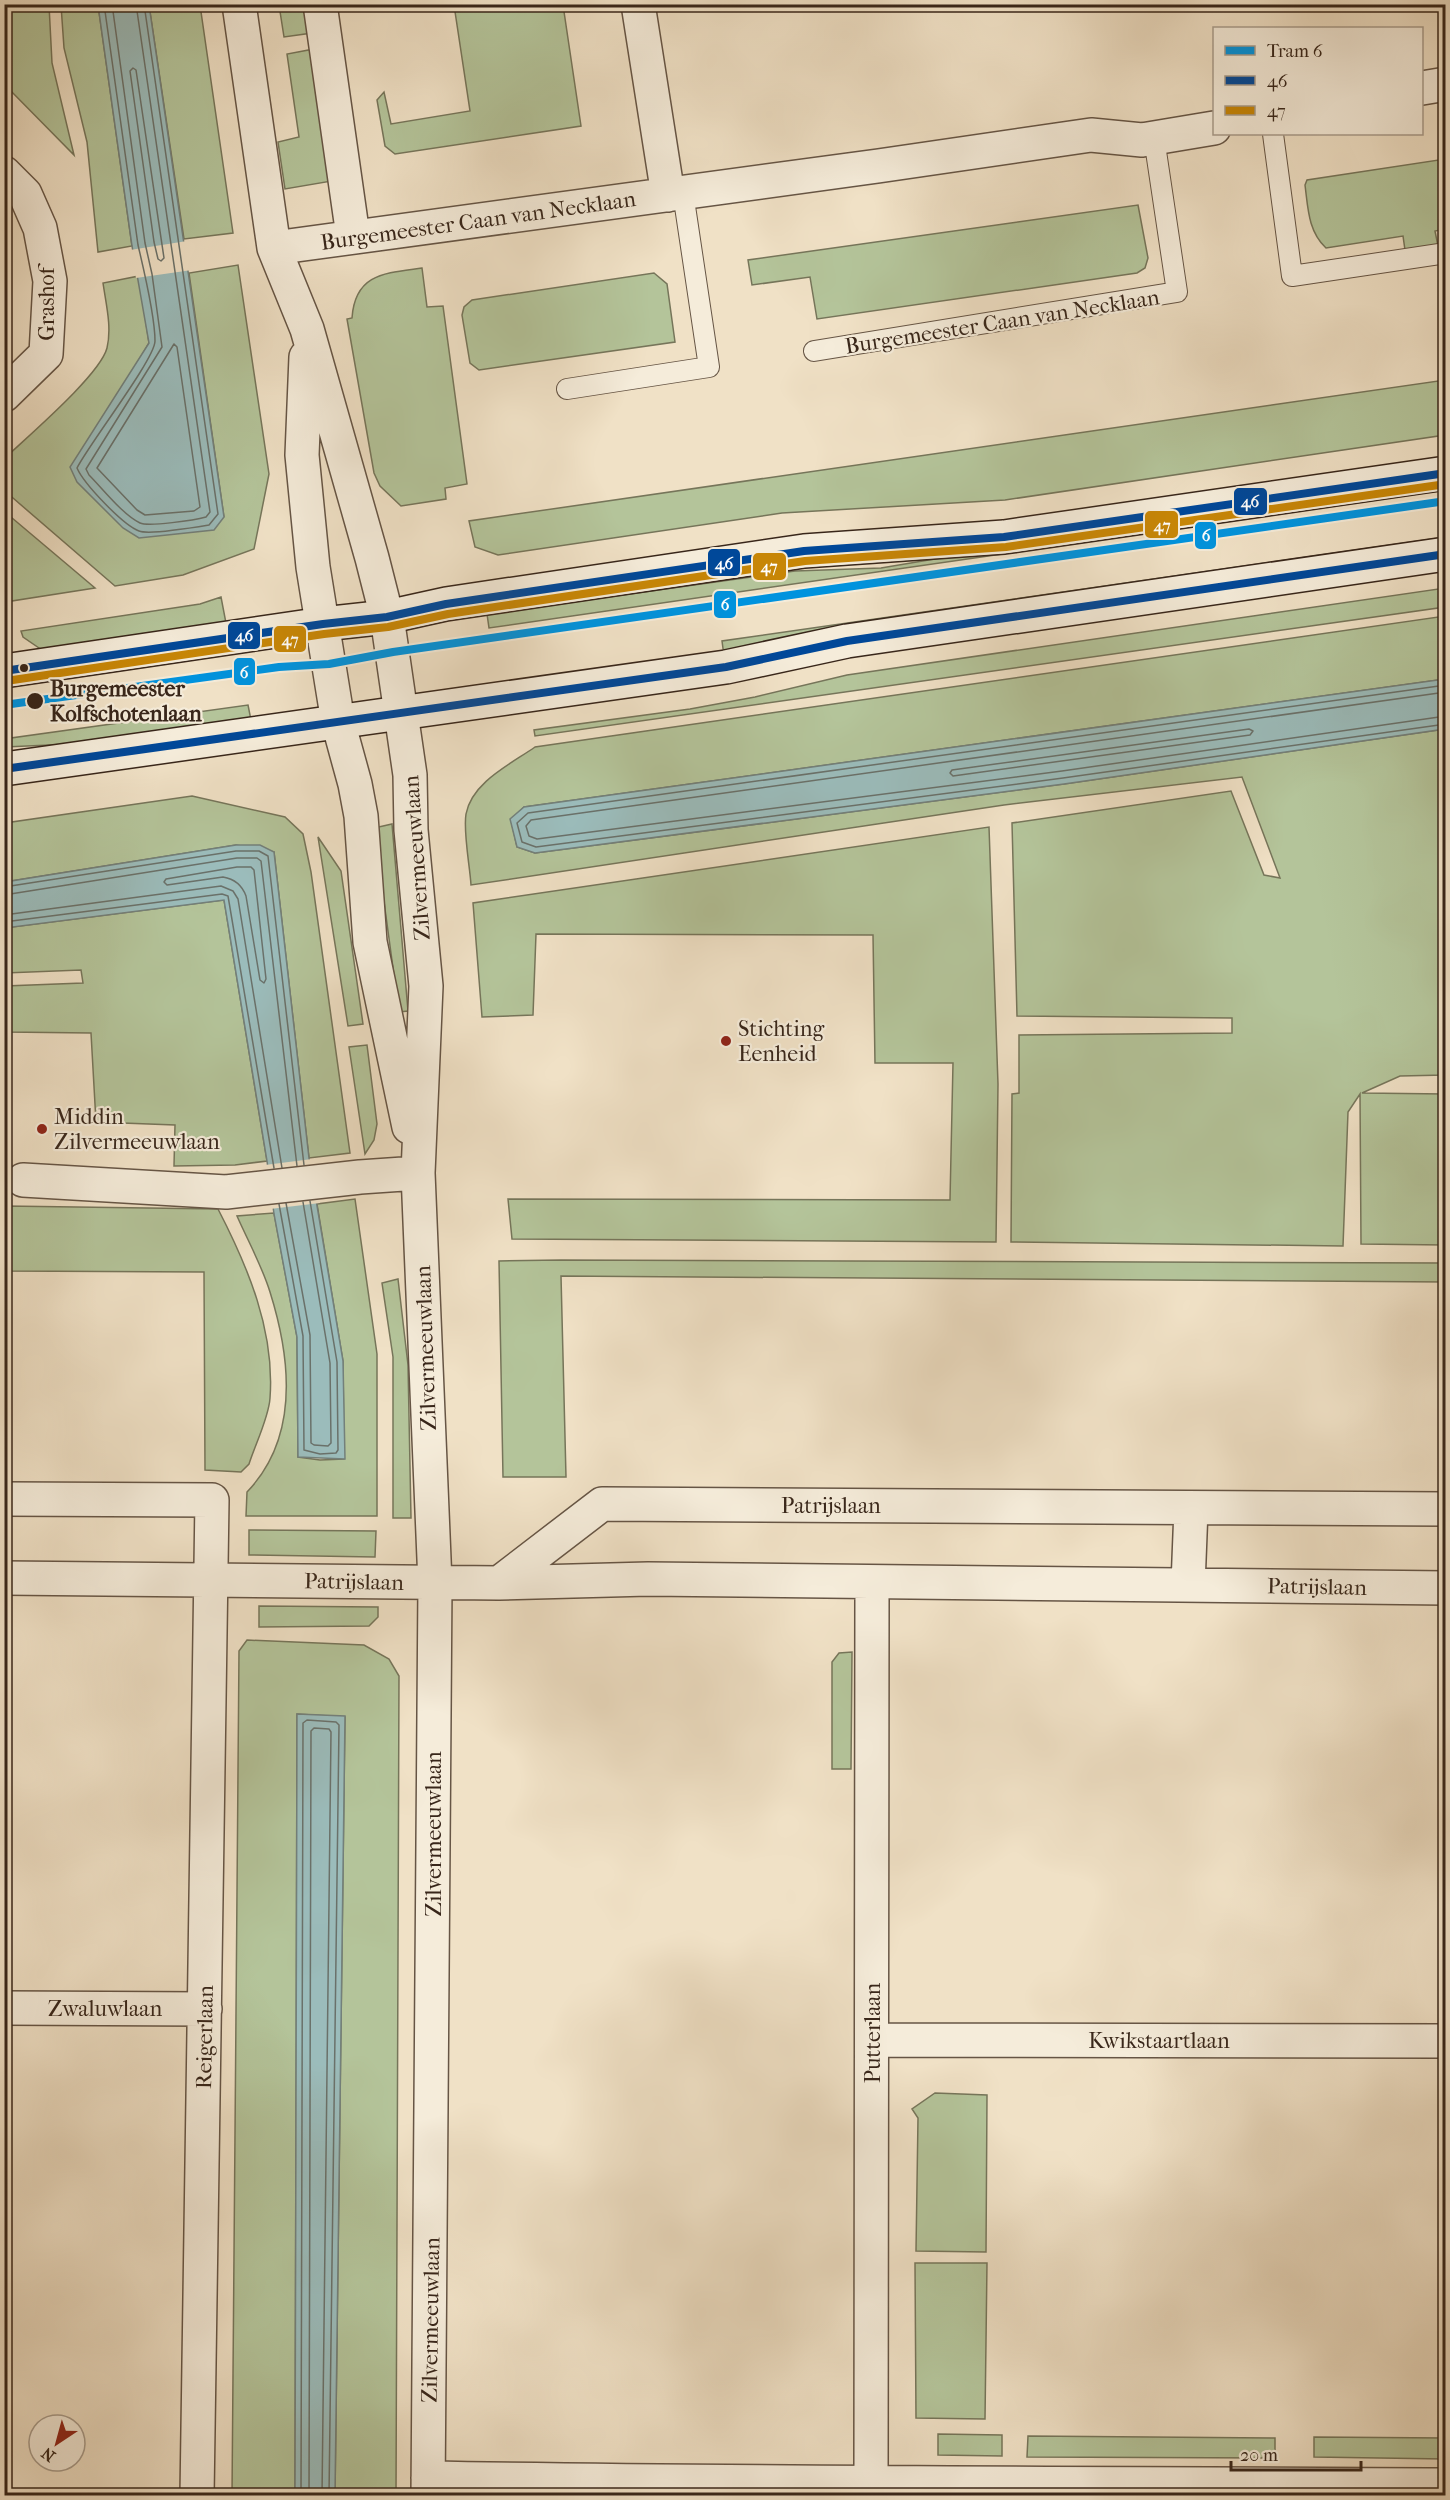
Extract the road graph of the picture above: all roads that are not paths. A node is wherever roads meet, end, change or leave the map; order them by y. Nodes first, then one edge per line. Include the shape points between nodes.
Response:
1 (239, 4) edge
2 (320, 4) edge
3 (638, 4) edge
4 (1446, 84) edge
5 (1423, 88) edge
6 (1213, 128) edge
7 (1273, 135) edge
8 (1154, 138) junction
9 (4, 173) edge
10 (675, 194) junction
11 (353, 237) junction
12 (274, 248) junction
13 (1446, 254) edge
14 (307, 328) junction
15 (814, 351) dead end
16 (567, 389) dead end
17 (4, 395) edge
18 (1446, 472) edge
19 (1446, 554) edge
20 (387, 617) junction
21 (323, 624) junction
22 (4, 671) edge
23 (401, 714) junction
24 (338, 722) junction
25 (4, 769) edge
26 (418, 1173) junction
27 (23, 1180) dead end
28 (4, 1499) edge
29 (1191, 1509) junction
30 (1446, 1509) edge
31 (4, 1578) edge
32 (210, 1580) junction
33 (435, 1582) junction
34 (499, 1583) junction
35 (872, 1583) junction
36 (1188, 1585) junction
37 (1446, 1588) edge
38 (4, 2008) edge
39 (205, 2008) junction
40 (872, 2040) junction
41 (1446, 2041) edge
42 (871, 2484) junction
43 (1446, 2486) edge
44 (428, 2487) edge
45 (197, 2496) edge

1 - 12 street
2 - 11 street
3 - 10 street
4 - 5 street
6 - 8 street, Burgemeester Caan van Necklaan
7 - 13 lane via 1292,276
8 - 10 street, Burgemeester Caan van Necklaan via 1090,135
8 - 15 lane, Burgemeester Caan van Necklaan via 1177,292
9 - 17 street, Grashof via 25,194 40,228 50,280 46,354
10 - 11 street, Burgemeester Caan van Necklaan
10 - 16 lane via 709,367
11 - 12 street, Burgemeester Caan van Necklaan
12 - 14 street
14 - 20 street
14 - 21 street via 302,455
18 - 20 street via 1004,537 804,551 446,604
19 - 23 street via 859,639 726,668
20 - 21 street
20 - 23 street, Zilvermeeuwlaan
21 - 22 street
21 - 24 street, Zilvermeeuwlaan
23 - 24 street
23 - 26 street, Zilvermeeuwlaan via 410,775 411,830 426,986
24 - 25 street
24 - 26 street, Zilvermeeuwlaan via 361,816 370,942
26 - 27 street via 226,1192
26 - 33 street, Zilvermeeuwlaan
28 - 32 street via 212,1500
29 - 30 street, Patrijslaan
29 - 34 street, Patrijslaan via 602,1504
29 - 36 street
31 - 32 street, Patrijslaan
32 - 33 street, Patrijslaan
32 - 39 street, Reigerlaan
33 - 34 street, Patrijslaan
33 - 44 street, Zilvermeeuwlaan
34 - 35 street, Patrijslaan via 648,1579
35 - 36 street, Patrijslaan
35 - 40 street, Putterlaan
36 - 37 street, Patrijslaan
38 - 39 street, Zwaluwlaan
39 - 45 street, Reigerlaan
40 - 41 street, Kwikstaartlaan
40 - 42 street, Putterlaan
42 - 43 street
42 - 44 street

